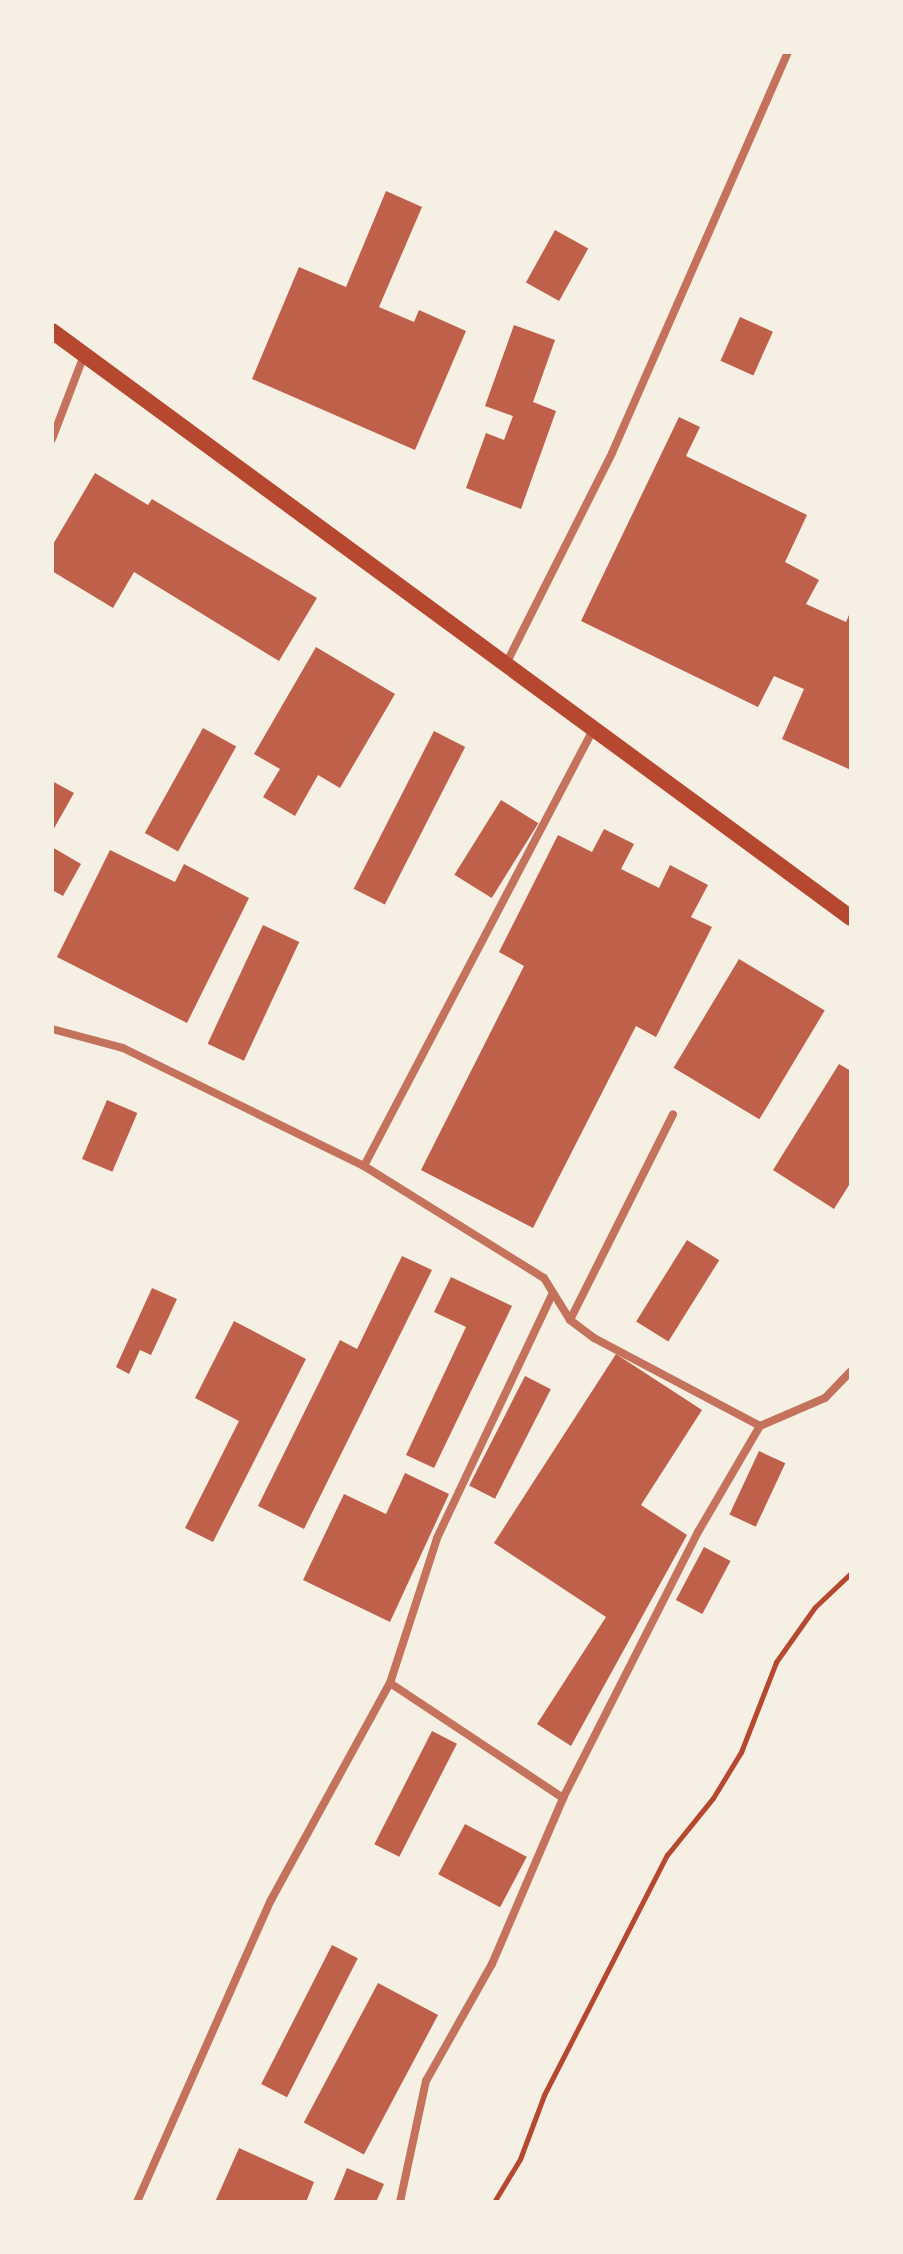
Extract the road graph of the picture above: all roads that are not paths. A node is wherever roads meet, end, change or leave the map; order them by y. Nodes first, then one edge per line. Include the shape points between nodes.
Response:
1 (788, 52) edge
2 (52, 331) edge
3 (84, 355) junction
4 (52, 439) edge
5 (507, 662) junction
6 (595, 727) junction
7 (851, 918) edge
8 (52, 1029) edge
9 (673, 1114) dead end
10 (364, 1166) junction
11 (553, 1293) junction
12 (570, 1320) junction
13 (851, 1371) edge
14 (760, 1426) junction
15 (390, 1683) junction
16 (563, 1798) junction
17 (137, 2202) edge
18 (400, 2202) edge

1 - 5 street via 612,453
2 - 3 main road
3 - 4 street
3 - 5 main road
5 - 6 main road
6 - 7 main road
6 - 10 street
8 - 10 street via 123,1048
9 - 12 street
10 - 11 street via 544,1278
11 - 12 street
11 - 15 street via 437,1538
12 - 14 street via 594,1338
13 - 14 street via 825,1398
14 - 16 street via 698,1532
15 - 16 street
15 - 17 street via 271,1900
16 - 18 street via 492,1964 426,2081

